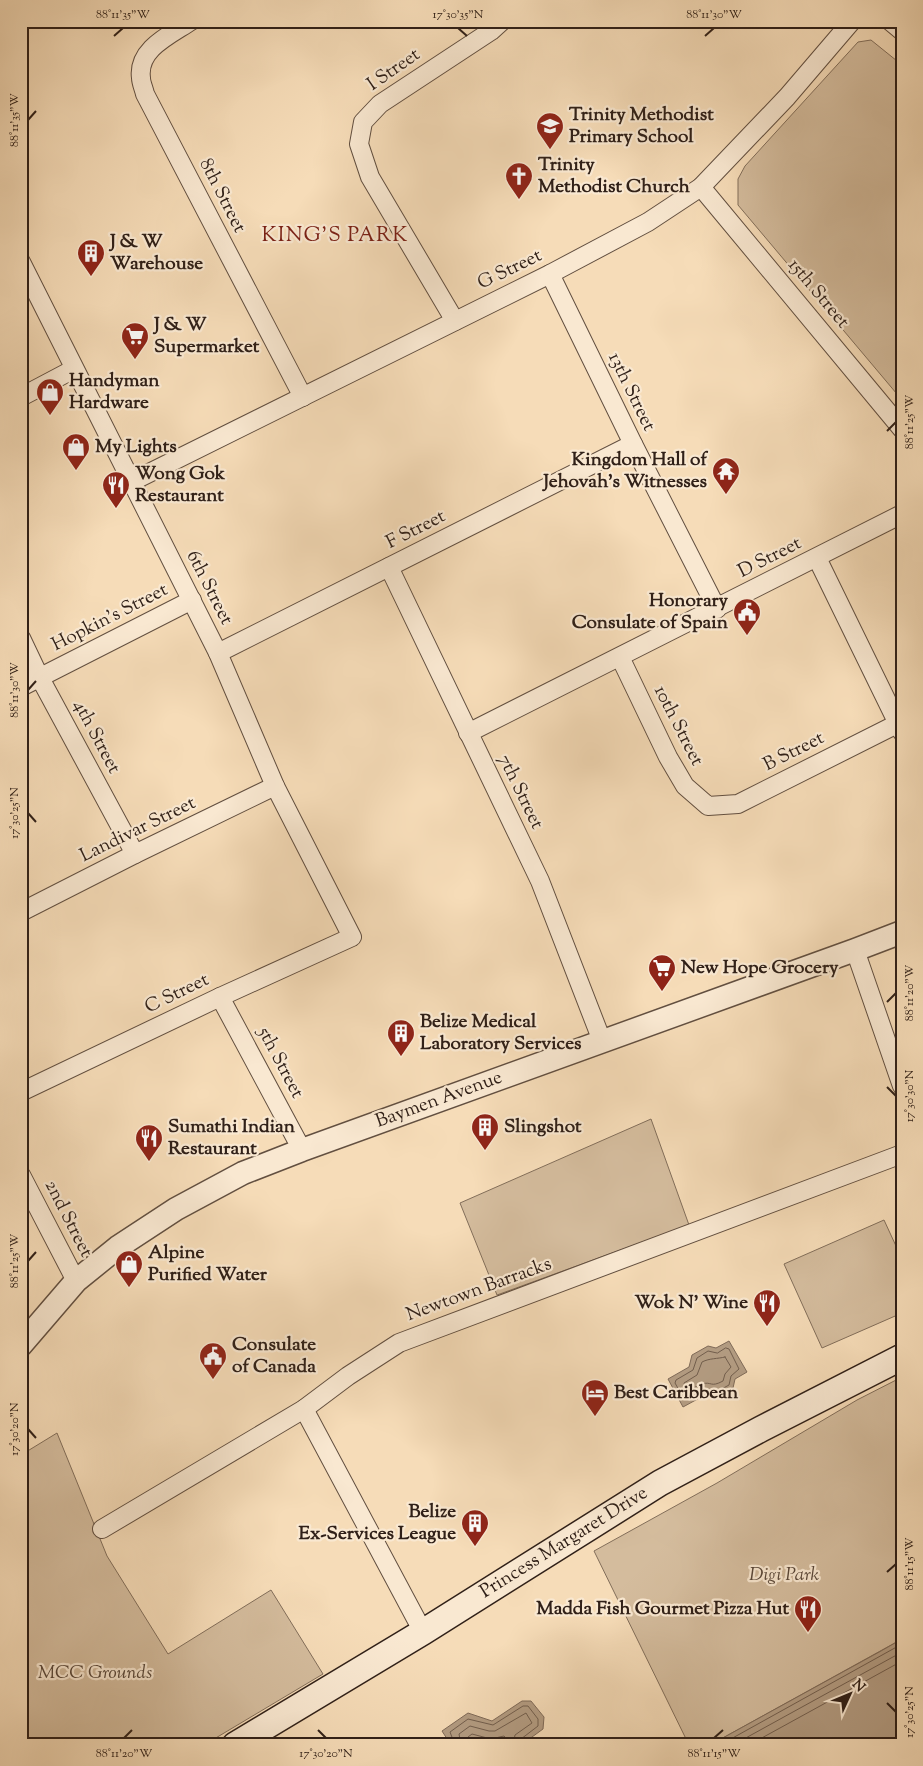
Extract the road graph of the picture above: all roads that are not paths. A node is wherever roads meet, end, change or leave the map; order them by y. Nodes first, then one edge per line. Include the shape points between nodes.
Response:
1 (191, 21) edge
2 (502, 21) edge
3 (852, 21) edge
4 (890, 21) edge
5 (902, 31) edge
6 (702, 187) junction
7 (21, 262) edge
8 (550, 274) junction
9 (456, 321) junction
10 (74, 368) junction
11 (21, 397) edge
12 (302, 397) junction
13 (902, 429) edge
14 (633, 444) junction
15 (131, 482) junction
16 (902, 514) edge
17 (817, 558) junction
18 (389, 567) junction
19 (192, 600) junction
20 (716, 609) junction
21 (21, 638) edge
22 (218, 653) junction
23 (620, 657) junction
24 (40, 678) junction
25 (21, 687) edge
26 (900, 728) edge
27 (468, 733) junction
28 (275, 786) junction
29 (708, 806) joint
30 (135, 854) junction
31 (21, 912) edge
32 (902, 932) edge
33 (352, 936) joint
34 (855, 950) junction
35 (220, 997) junction
36 (602, 1041) junction
37 (902, 1086) edge
38 (21, 1092) edge
39 (302, 1150) junction
40 (902, 1154) edge
41 (21, 1175) edge
42 (76, 1281) junction
43 (21, 1345) edge
44 (902, 1357) edge
45 (304, 1409) junction
46 (102, 1529) dead end
47 (423, 1632) junction
48 (235, 1745) edge

1 - 12 street, 8th Street via 147,52 141,64 145,94
2 - 9 street, I Street via 380,104 362,122 358,144 370,177
3 - 6 street, G Street via 787,97
4 - 5 street
6 - 8 street, G Street via 648,222
6 - 13 street, 15th Street
7 - 10 street, 6th Street
8 - 9 street, G Street
8 - 14 street, 13th Street
9 - 12 street, G Street
10 - 11 street
10 - 15 street, 6th Street
12 - 15 street, G Street
14 - 18 street, F Street
14 - 20 street, 13th Street
15 - 19 street, 6th Street
16 - 17 street, D Street
17 - 20 street, D Street
17 - 26 street
18 - 22 street, F Street
18 - 27 street, 7th Street
19 - 22 street, 6th Street
19 - 24 street, Hopkin's Street
20 - 23 street, D Street
21 - 24 street, 4th Street
22 - 28 street, 6th Street
23 - 27 street, D Street
23 - 29 street, 10th Street via 685,786
24 - 25 street, Hopkin's Street
24 - 30 street, 4th Street
26 - 29 street, B Street via 738,804
27 - 36 street, 7th Street via 540,881
28 - 30 street, Landivar Street
28 - 33 street, 6th Street
30 - 31 street, Landivar Street
32 - 34 street, Baymen Avenue
33 - 35 street, C Street
34 - 36 street, Baymen Avenue
34 - 37 street
35 - 38 street, C Street
35 - 39 street, 5th Street
36 - 39 street, Baymen Avenue
39 - 42 street, Baymen Avenue via 243,1173 176,1209 118,1247
40 - 45 street, Newtown Barracks via 399,1343
41 - 42 street, 2nd Street
42 - 43 street, Baymen Avenue
44 - 47 main road, Princess Margaret Drive via 660,1483
45 - 46 street, Newtown Barracks
45 - 47 street
47 - 48 main road, Princess Margaret Drive

